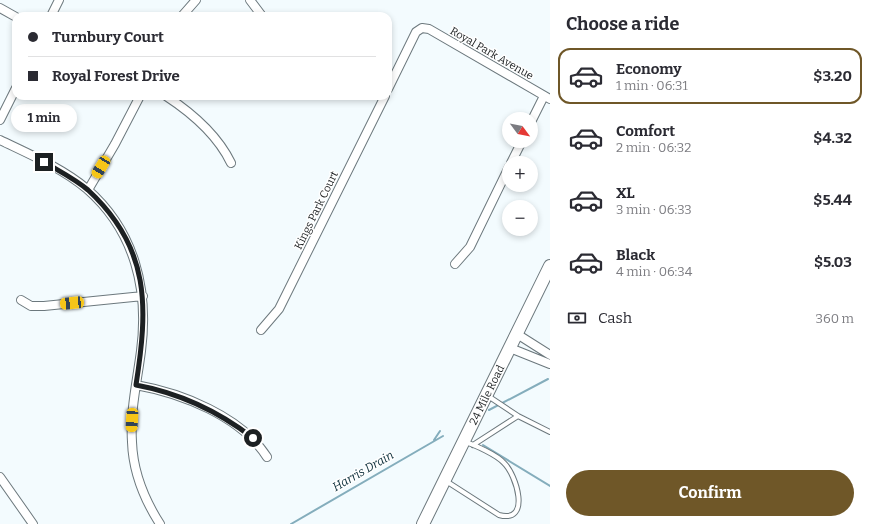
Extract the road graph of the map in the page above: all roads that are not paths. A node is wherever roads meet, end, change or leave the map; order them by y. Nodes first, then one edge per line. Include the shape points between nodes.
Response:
1 (59, 0) edge
2 (196, 0) edge
3 (250, 0) edge
4 (0, 8) edge
5 (53, 12) edge
6 (186, 12) edge
7 (259, 12) edge
8 (12, 15) edge
9 (392, 81) edge
10 (12, 96) edge
11 (547, 98) edge
12 (138, 100) edge
13 (171, 100) edge
14 (382, 100) edge
15 (538, 112) edge
16 (0, 120) edge
17 (0, 140) edge
18 (231, 163) dead end
19 (502, 181) edge
20 (88, 190) junction
21 (455, 264) dead end
22 (550, 266) edge
23 (143, 296) junction
24 (21, 300) dead end
25 (261, 330) dead end
26 (517, 334) junction
27 (510, 348) junction
28 (550, 355) edge
29 (550, 364) edge
30 (136, 385) junction
31 (491, 398) junction
32 (518, 416) junction
33 (550, 432) edge
34 (468, 443) junction
35 (267, 457) dead end
36 (0, 477) edge
37 (444, 480) junction
38 (33, 524) edge
39 (160, 524) edge
40 (422, 524) edge

1 - 5 street
2 - 6 street
3 - 7 street
4 - 8 street
9 - 11 street, Royal Park Avenue via 416,32 422,28 429,29
10 - 16 street
11 - 15 street
12 - 20 street
13 - 18 street via 198,120 220,145
14 - 25 street, Kings Park Court via 279,309
17 - 20 street via 44,162
19 - 21 street via 470,247
20 - 23 street via 107,211 128,243 139,273
22 - 26 street, 24 Mile Road
23 - 24 street via 44,306 31,306
23 - 30 street via 143,332
26 - 27 street, 24 Mile Road
26 - 28 street
27 - 29 street
27 - 31 street, 24 Mile Road
30 - 35 street via 172,394 211,411 253,438
30 - 39 street via 131,429 133,457 142,489
31 - 32 lane
31 - 34 street, 24 Mile Road
32 - 33 lane
32 - 34 lane
34 - 37 street, 24 Mile Road
34 - 37 lane via 504,463 520,498 516,512 511,516 499,516
36 - 38 street
37 - 40 street, 24 Mile Road

